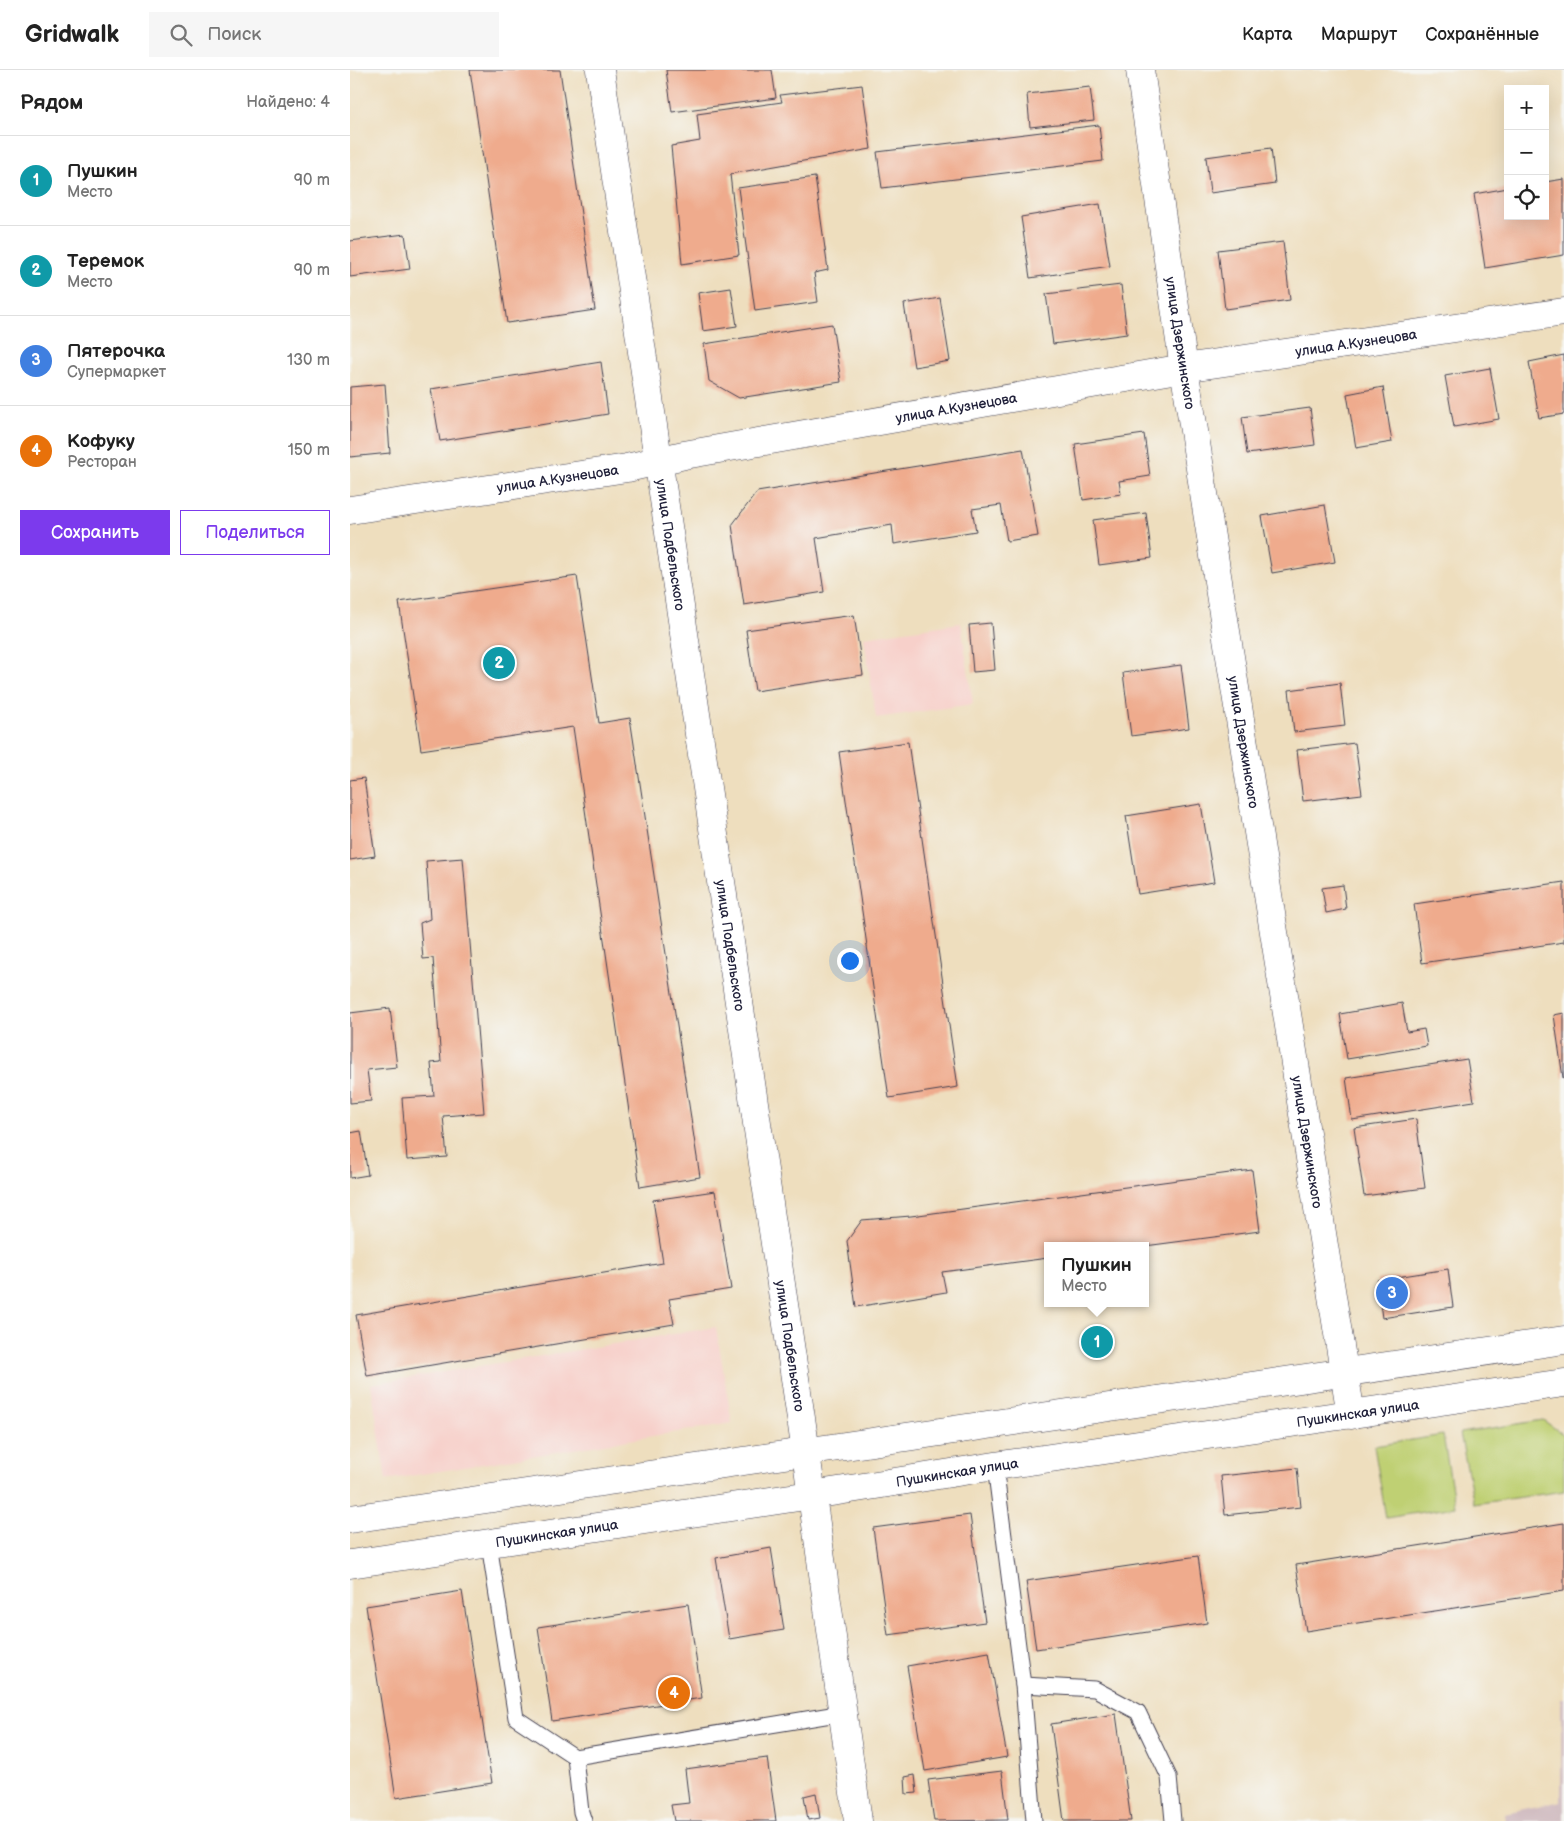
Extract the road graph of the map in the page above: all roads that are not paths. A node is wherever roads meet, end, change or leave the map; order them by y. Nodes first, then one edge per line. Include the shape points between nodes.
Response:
1 (600, 70) edge
2 (1140, 70) edge
3 (1564, 312) edge
4 (1184, 368) junction
5 (657, 462) junction
6 (350, 510) edge
7 (1564, 1340) edge
8 (1344, 1372) junction
9 (1564, 1383) edge
10 (1351, 1415) junction
11 (805, 1451) junction
12 (995, 1466) junction
13 (811, 1495) junction
14 (350, 1519) edge
15 (489, 1544) junction
16 (350, 1564) edge
17 (1023, 1685) junction
18 (843, 1713) junction
19 (575, 1757) junction
20 (584, 1821) edge
21 (858, 1821) edge
22 (1034, 1821) edge
23 (1173, 1821) edge

1 - 5 main road, улица Подбельского
2 - 4 main road, улица Дзержинского
3 - 4 main road, улица А.Кузнецова
4 - 5 main road, улица А.Кузнецова
4 - 8 main road, улица Дзержинского
5 - 6 main road, улица А.Кузнецова
5 - 11 main road, улица Подбельского
7 - 8 main road
8 - 10 main road, улица Дзержинского
8 - 11 main road
9 - 10 main road, Пушкинская улица
10 - 12 main road, Пушкинская улица
11 - 13 main road, улица Подбельского
11 - 14 main road
12 - 13 main road, Пушкинская улица
12 - 17 lane
13 - 15 main road, Пушкинская улица
13 - 18 main road, улица Подбельского
15 - 16 main road, Пушкинская улица
15 - 19 lane via 516,1718
17 - 22 lane
17 - 23 lane via 1095,1689 1138,1712 1169,1777
18 - 19 lane
18 - 21 main road, улица Подбельского
19 - 20 lane

